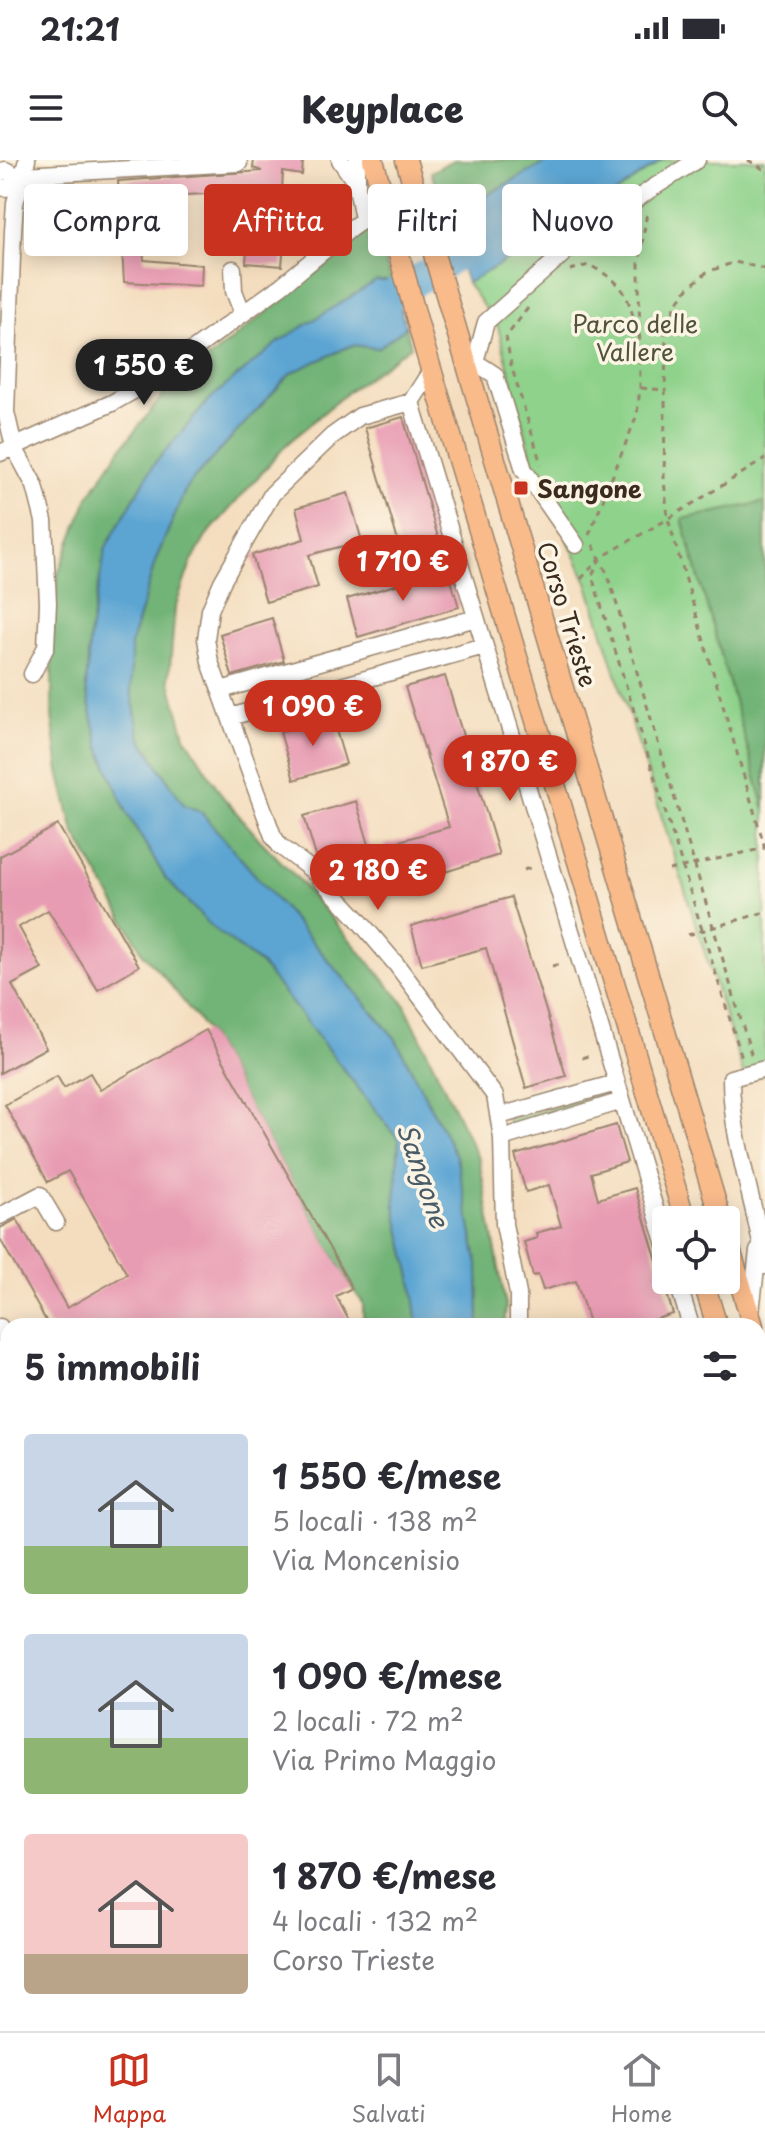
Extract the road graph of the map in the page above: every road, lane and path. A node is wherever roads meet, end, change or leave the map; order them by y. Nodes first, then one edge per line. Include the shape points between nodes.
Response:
1 (340, 160) edge
2 (357, 160) edge
3 (373, 160) edge
4 (406, 160) edge
5 (697, 160) edge
6 (748, 160) edge
7 (239, 163) dead end
8 (16, 170) edge
9 (765, 170) edge
10 (380, 184) edge
11 (0, 187) edge
12 (357, 187) junction
13 (651, 189) junction
14 (642, 195) edge
15 (368, 216) edge
16 (363, 219) junction
17 (401, 256) edge
18 (561, 256) edge
19 (572, 256) edge
20 (233, 269) dead end
21 (765, 269) edge
22 (530, 306) dead end
23 (243, 314) junction
24 (4, 338) edge
25 (640, 341) junction
26 (466, 352) junction
27 (428, 359) junction
28 (640, 388) junction
29 (666, 390) junction
30 (411, 402) junction
31 (7, 450) edge
32 (765, 459) edge
33 (542, 467) dead end
34 (668, 519) junction
35 (581, 526) dead end
36 (583, 541) junction
37 (600, 558) junction
38 (581, 579) dead end
39 (476, 618) junction
40 (484, 646) junction
41 (32, 674) dead end
42 (221, 690) junction
43 (230, 717) junction
44 (765, 848) edge
45 (694, 863) junction
46 (681, 866) junction
47 (532, 867) dead end
48 (524, 870) dead end
49 (669, 870) dead end
50 (765, 912) edge
51 (713, 929) junction
52 (702, 932) junction
53 (688, 935) dead end
54 (562, 964) dead end
55 (552, 966) dead end
56 (593, 1054) dead end
57 (582, 1058) dead end
58 (750, 1073) edge
59 (616, 1083) junction
60 (622, 1101) junction
61 (499, 1116) junction
62 (502, 1138) junction
63 (654, 1206) edge
64 (681, 1206) edge
65 (717, 1206) edge
66 (0, 1216) edge
67 (56, 1222) dead end
68 (763, 1234) edge
69 (765, 1266) edge
70 (740, 1282) edge
71 (685, 1294) edge
72 (703, 1294) edge
73 (518, 1318) edge
74 (700, 1318) edge
75 (704, 1318) edge
76 (751, 1318) edge
77 (752, 1318) edge

1 - 12 street
2 - 12 street
3 - 10 main road
4 - 26 main road, Corso Trieste
5 - 13 street
6 - 9 path
7 - 8 street
8 - 11 street via 13,185
8 - 24 street
12 - 16 street
13 - 14 street
13 - 25 path via 639,263
15 - 16 street
16 - 23 street
17 - 27 main road
18 - 26 street via 486,322
19 - 25 path via 565,272 589,265 612,277 627,296
20 - 23 street
21 - 29 path via 735,262 707,272 688,288 666,334
22 - 33 path via 506,337
23 - 31 street via 149,382
24 - 31 street
25 - 28 path
26 - 36 street via 495,375 524,470
26 - 65 main road, Corso Trieste
27 - 30 street
27 - 64 main road
28 - 29 path
28 - 36 path via 637,415
29 - 34 path
30 - 39 street
30 - 42 street via 360,416 272,494 210,610 206,639
31 - 41 street via 35,486 44,521 46,647
32 - 34 path
34 - 37 path
34 - 44 path
35 - 36 path
36 - 37 path
37 - 38 path
37 - 45 path
37 - 46 path via 592,576
39 - 40 street
39 - 42 street
40 - 43 street
40 - 59 street
42 - 43 street
43 - 61 street via 273,836 313,871 396,964 495,1096
44 - 45 path
45 - 46 path
45 - 51 path
46 - 49 path
46 - 52 path
47 - 48 path
50 - 51 path
51 - 52 path
51 - 58 path
52 - 53 path
52 - 58 path
54 - 55 path
56 - 57 path
58 - 68 street via 731,1105
59 - 60 street
59 - 61 street
60 - 62 street
60 - 63 street
61 - 62 street
62 - 73 street via 504,1224
66 - 67 street via 40,1195
68 - 69 street
68 - 77 street
70 - 76 main road
71 - 74 street
72 - 75 main road

